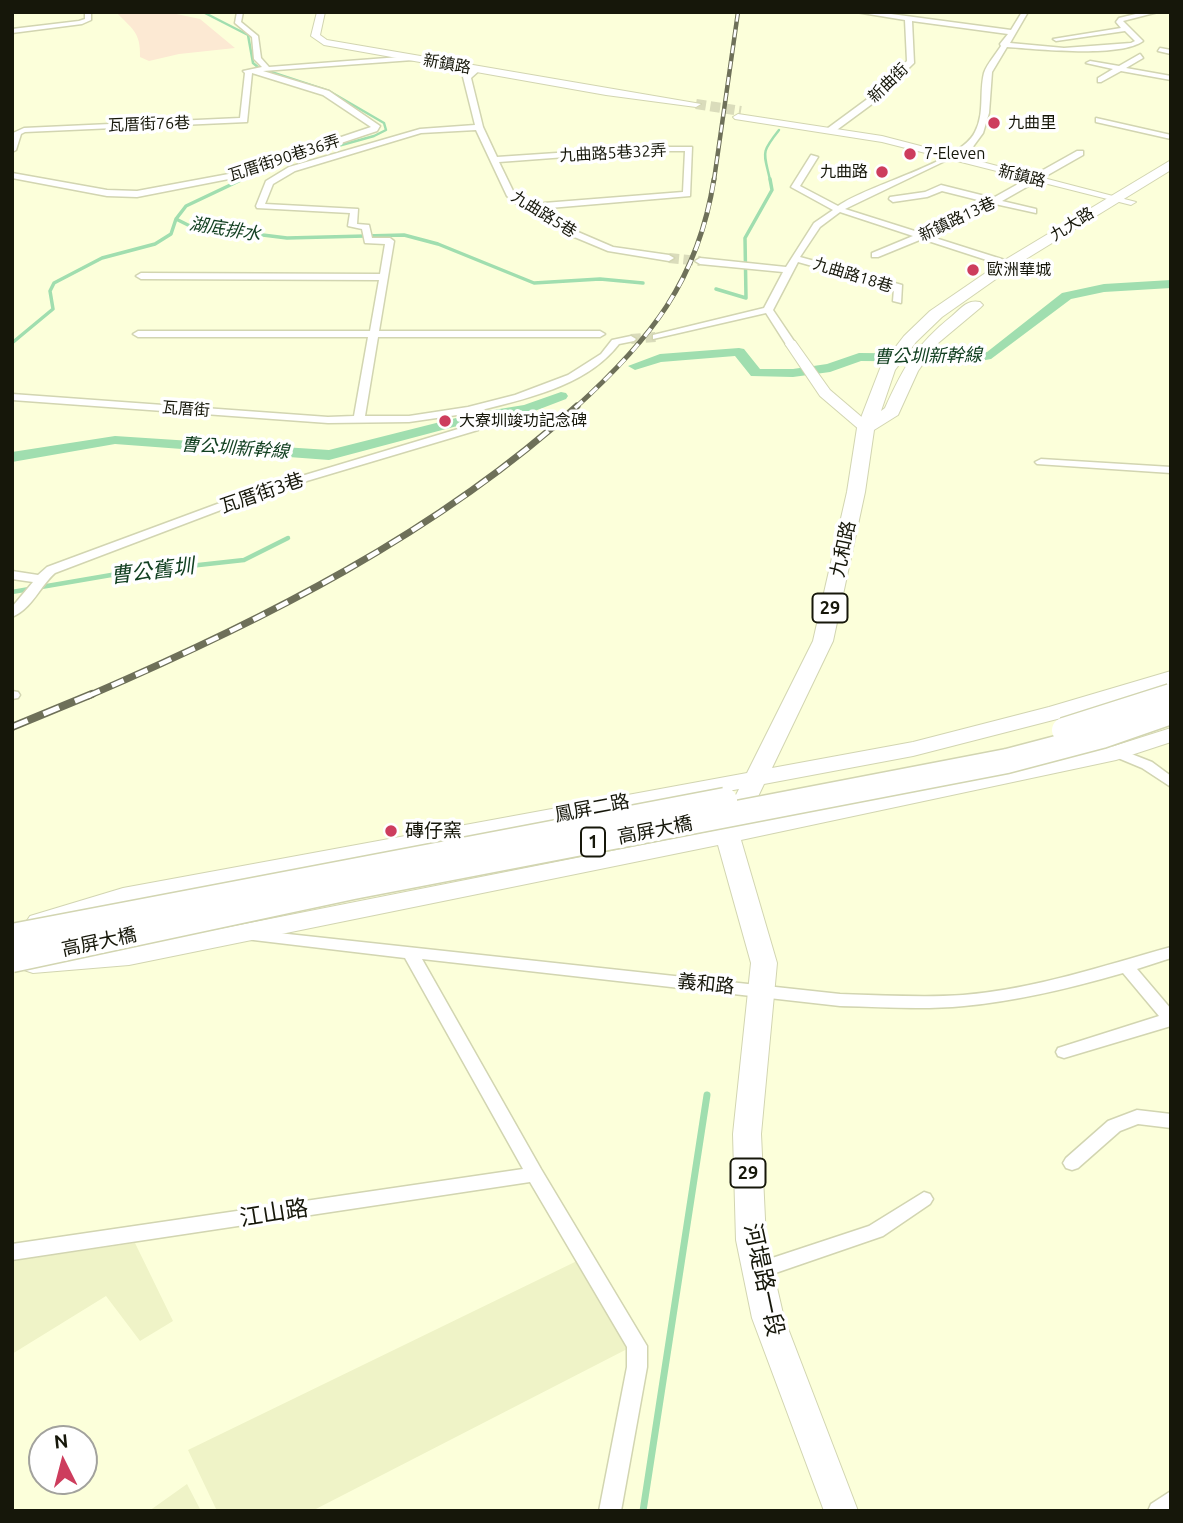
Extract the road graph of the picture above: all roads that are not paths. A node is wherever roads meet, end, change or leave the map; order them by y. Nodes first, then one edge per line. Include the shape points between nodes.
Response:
1 (88, 12) edge
2 (240, 12) edge
3 (321, 12) edge
4 (859, 12) edge
5 (1025, 12) edge
6 (1155, 12) edge
7 (908, 19) junction
8 (1127, 29) junction
9 (12, 32) edge
10 (1011, 32) junction
11 (1056, 39) dead end
12 (1003, 44) junction
13 (1160, 50) dead end
14 (1171, 52) edge
15 (1140, 56) dead end
16 (413, 58) junction
17 (1090, 63) dead end
18 (266, 67) junction
19 (1120, 68) junction
20 (477, 69) junction
21 (251, 70) junction
22 (1171, 78) edge
23 (1101, 80) dead end
24 (696, 107) tunnel mouth
25 (740, 114) tunnel mouth
26 (1099, 120) dead end
27 (479, 127) junction
28 (831, 130) junction
29 (1171, 137) edge
30 (12, 150) edge
31 (1080, 153) dead end
32 (814, 157) dead end
33 (950, 157) junction
34 (493, 160) junction
35 (1171, 164) edge
36 (12, 175) edge
37 (1171, 176) edge
38 (1037, 180) junction
39 (1114, 198) junction
40 (893, 199) dead end
41 (995, 202) junction
42 (1131, 202) junction
43 (526, 206) junction
44 (838, 209) junction
45 (1033, 211) dead end
46 (922, 237) junction
47 (875, 255) dead end
48 (669, 258) tunnel mouth
49 (795, 258) junction
50 (700, 261) tunnel mouth
51 (1008, 264) junction
52 (788, 270) junction
53 (1028, 270) dead end
54 (141, 276) dead end
55 (384, 277) junction
56 (1005, 285) dead end
57 (898, 301) dead end
58 (768, 310) junction
59 (138, 334) dead end
60 (375, 334) junction
61 (600, 334) dead end
62 (656, 337) tunnel mouth
63 (631, 339) tunnel mouth
64 (910, 339) joint
65 (791, 345) joint
66 (12, 397) edge
67 (468, 410) junction
68 (359, 420) junction
69 (866, 428) junction
70 (1041, 462) dead end
71 (1171, 470) edge
72 (12, 575) edge
73 (37, 582) junction
74 (12, 613) edge
75 (1171, 677) edge
76 (1171, 696) edge
77 (1057, 712) junction
78 (1171, 712) edge
79 (1171, 734) edge
80 (1116, 753) junction
81 (757, 777) junction
82 (1171, 783) edge
83 (727, 835) junction
84 (12, 930) edge
85 (236, 933) junction
86 (12, 936) edge
87 (1171, 952) edge
88 (411, 954) junction
89 (12, 960) edge
90 (12, 966) edge
91 (1127, 968) junction
92 (760, 990) junction
93 (1170, 1019) edge
94 (1064, 1052) dead end
95 (1171, 1121) edge
96 (1072, 1163) dead end
97 (535, 1174) junction
98 (924, 1199) dead end
99 (12, 1252) edge
100 (758, 1271) junction
101 (1171, 1501) edge
102 (610, 1511) edge
103 (841, 1511) edge
104 (1160, 1511) edge

1 - 9 street via 88,20 80,23
2 - 18 street via 238,23 255,36 258,59
3 - 16 street, 新鎮路 via 318,39
4 - 7 street
5 - 10 street
6 - 8 street via 1121,19
7 - 10 street
7 - 28 street, 新曲街 via 911,61 869,102
8 - 11 street
8 - 12 street via 1140,41 1076,50
10 - 12 street
12 - 33 street via 988,72 979,133 969,146
13 - 14 street
15 - 19 street
16 - 18 street
16 - 20 street, 新鎮路
17 - 19 street
18 - 21 street
19 - 22 street
19 - 23 street
20 - 24 street, 新鎮路
20 - 27 street, 九曲路5巷 via 467,77
21 - 30 street, 瓦厝街76巷 via 247,71 244,120 24,130 17,132
21 - 36 street, 瓦厝街90巷36弄 via 338,99 376,126 236,175 137,194 107,194
25 - 28 street, 新鎮路
26 - 29 street
27 - 34 street, 九曲路5巷
27 - 55 street, 瓦厝街90巷36弄 via 421,131 292,169 269,183 260,206 355,211 352,226 367,234 368,241 390,241
28 - 33 street, 新鎮路
31 - 38 street, 新鎮路13巷
32 - 44 street via 795,187
33 - 38 street, 新鎮路
33 - 44 street
34 - 43 street, 九曲路5巷 via 505,188
34 - 43 street, 九曲路5巷32弄 via 688,149 687,194
35 - 39 main road, 九大路 / 29
37 - 42 main road, 九大路
38 - 39 street, 新鎮路
38 - 41 street, 新鎮路13巷
39 - 42 street, 新鎮路
39 - 51 main road, 九大路 / 29
40 - 41 street via 941,188
41 - 45 street
41 - 46 street, 新鎮路13巷
42 - 53 main road, 九大路
43 - 48 street, 九曲路5巷 via 611,249
44 - 46 street
44 - 49 street via 817,225
46 - 47 street, 新鎮路13巷
46 - 51 street
49 - 52 street
49 - 57 street, 九曲路18巷 via 899,287
50 - 52 street
51 - 64 main road, 九大路 / 29 via 936,314
52 - 58 street
54 - 55 street
55 - 60 street
56 - 69 main road via 930,341 892,411
58 - 62 street
58 - 65 street
59 - 60 street
60 - 61 street
60 - 68 street
63 - 67 street, 瓦厝街 via 616,342 605,356 572,377
64 - 69 main road, 九和路 / 29 via 887,370
65 - 69 street via 825,393
66 - 68 street, 瓦厝街
67 - 68 street, 瓦厝街 via 409,419
67 - 73 street, 瓦厝街3巷 via 474,428 258,492 51,570
69 - 81 main road, 九和路 / 29 via 823,640
70 - 71 street
72 - 73 street
73 - 74 street via 30,598
75 - 77 main road, 鳳屏二路 / 1
76 - 86 main road, 高屏大橋 / 1, bridge via 1086,725 902,768
77 - 80 street
77 - 81 main road, 鳳屏二路 / 1 via 913,749
78 - 89 main road, 高屏大橋 / 1, bridge via 1007,761 353,887
79 - 80 main road, 1
80 - 82 street via 1147,765
80 - 83 main road, 1
81 - 83 main road, 九和路 / 29
81 - 84 main road, 鳳屏二路 / 1 via 122,896
83 - 85 main road, 1
83 - 92 main road, 河堤路一段 / 29 via 764,963
85 - 88 street, 義和路
85 - 90 main road, 1 via 129,956
87 - 91 street, 義和路
88 - 92 street, 義和路
88 - 97 street
91 - 92 street, 義和路 via 976,999 840,1000
91 - 93 street
92 - 100 main road, 河堤路一段 / 29 via 747,1134 751,1240
93 - 94 street
95 - 96 street via 1137,1117 1114,1126
97 - 99 street, 江山路
97 - 102 street via 637,1346
98 - 100 street via 876,1231
100 - 103 main road, 河堤路一段 / 29 via 768,1318
101 - 104 street

